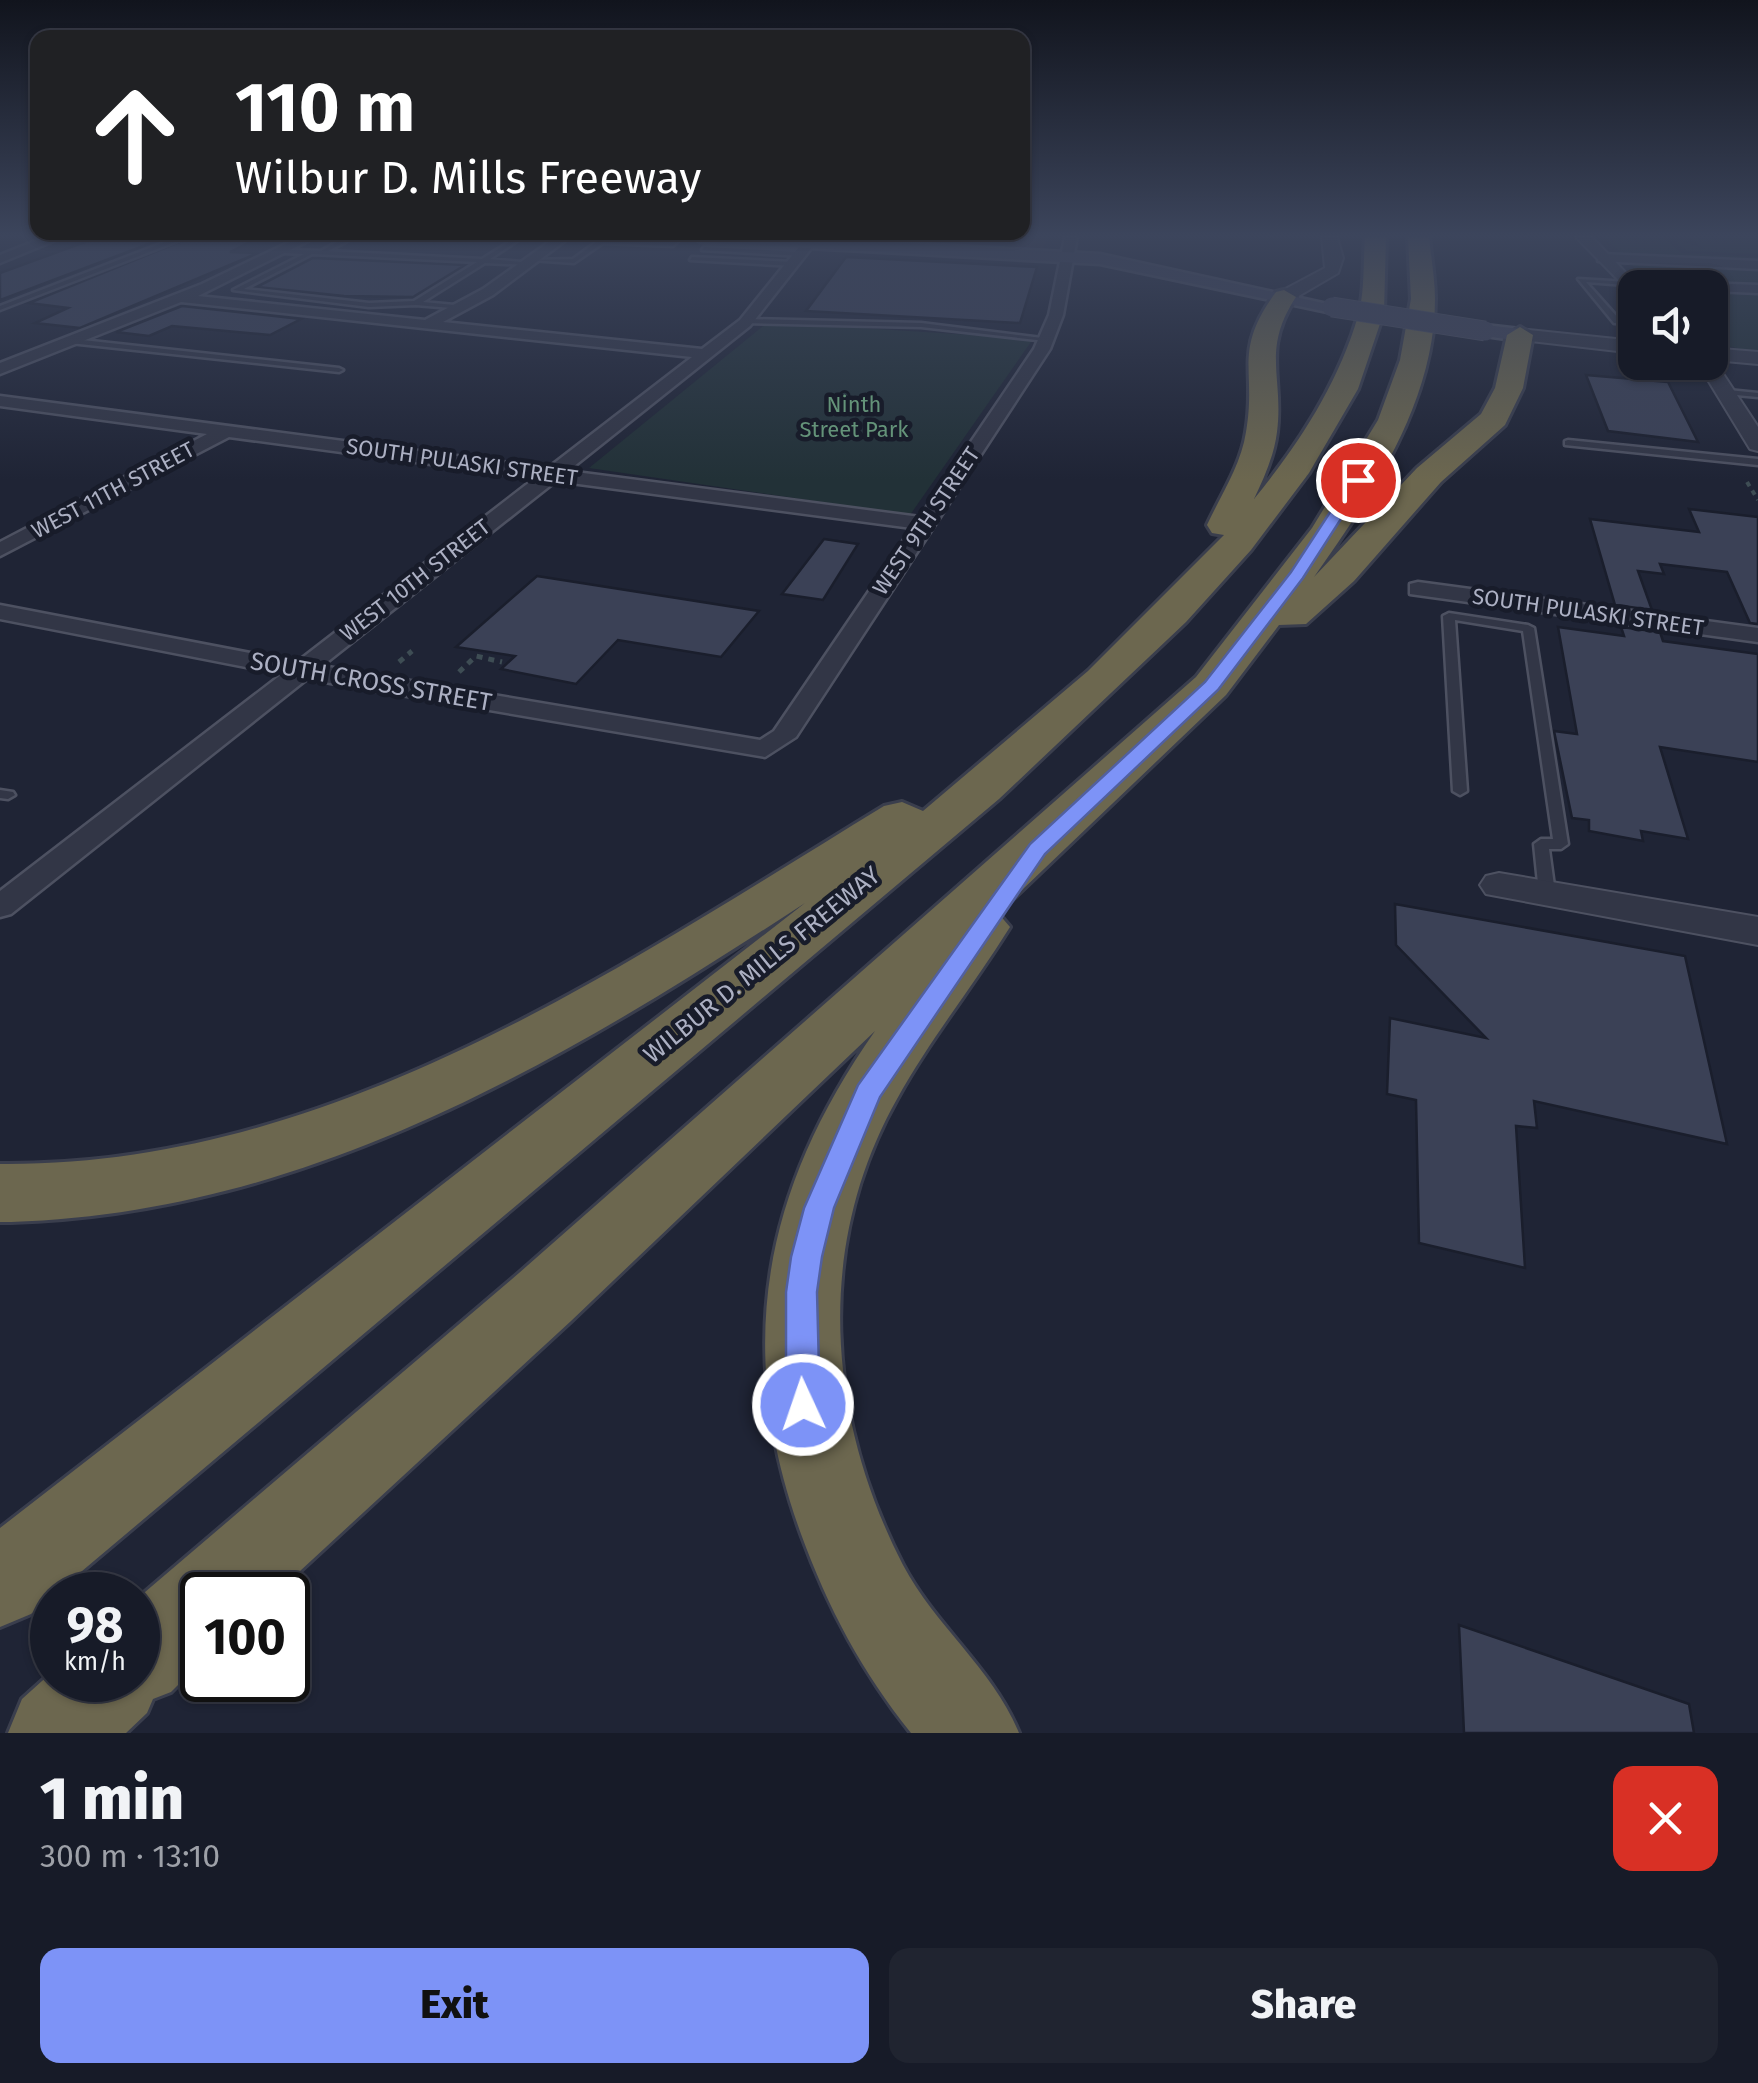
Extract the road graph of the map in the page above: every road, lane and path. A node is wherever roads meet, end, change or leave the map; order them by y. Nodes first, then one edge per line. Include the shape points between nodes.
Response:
1 (132, 318) edge
2 (372, 318) edge
3 (441, 318) edge
4 (1055, 318) edge
5 (1267, 318) edge
6 (1369, 318) edge
7 (1403, 318) edge
8 (1422, 318) edge
9 (748, 320) joint
10 (428, 324) junction
11 (1502, 333) junction
12 (1046, 339) junction
13 (73, 341) junction
14 (1618, 345) edge
15 (706, 354) junction
16 (1728, 356) edge
17 (1758, 358) edge
18 (0, 369) edge
19 (339, 370) dead end
20 (1719, 380) edge
21 (1728, 392) junction
22 (1758, 394) edge
23 (0, 401) edge
24 (226, 430) junction
25 (1568, 443) dead end
26 (1758, 444) edge
27 (1758, 462) edge
28 (553, 474) junction
29 (924, 524) junction
30 (0, 550) edge
31 (1200, 583) junction
32 (1418, 588) dead end
33 (0, 612) edge
34 (1758, 635) edge
35 (300, 670) junction
36 (1211, 686) junction
37 (1060, 719) junction
38 (742, 748) joint
39 (1460, 791) dead end
40 (1038, 849) junction
41 (1499, 884) dead end
42 (1546, 893) junction
43 (0, 906) edge
44 (1758, 931) edge
45 (0, 1193) edge
46 (233, 1572) edge
47 (0, 1584) edge
48 (180, 1620) edge
49 (160, 1639) edge
50 (90, 1702) edge
51 (56, 1733) edge
52 (971, 1733) edge

1 - 13 street
2 - 10 street
3 - 10 street
4 - 12 street, WEST 9TH STREET
5 - 31 highway via 1260,337 1263,411 1255,462
6 - 31 highway, WILBUR D. MILLS FREEWAY via 1330,416
7 - 11 main road, bridge
8 - 36 highway via 1419,344 1379,448 1297,575
9 - 12 lane via 921,325
9 - 15 street, WEST 10TH STREET
10 - 15 street
11 - 14 street
11 - 36 highway via 1509,388 1494,419 1429,474 1341,573
12 - 29 street, WEST 9TH STREET
13 - 18 street
13 - 19 lane
15 - 28 street, WEST 10TH STREET
16 - 17 street
20 - 21 street
21 - 22 lane
21 - 26 street
23 - 24 street, SOUTH PULASKI STREET
24 - 28 street, SOUTH PULASKI STREET
24 - 30 street, WEST 11TH STREET
25 - 27 lane
28 - 29 street, SOUTH PULASKI STREET
28 - 35 street, WEST 10TH STREET
29 - 38 street, WEST 9TH STREET via 783,737 766,749
31 - 37 highway, WILBUR D. MILLS FREEWAY
32 - 34 street, SOUTH PULASKI STREET
33 - 35 street, SOUTH CROSS STREET
35 - 38 street, SOUTH CROSS STREET
35 - 43 street, WEST 10TH STREET
36 - 40 highway
37 - 45 highway via 696,948 452,1083 320,1135 194,1172
37 - 47 highway, WILBUR D. MILLS FREEWAY
39 - 42 lane via 1448,616 1528,628 1561,844 1541,844
40 - 46 highway
40 - 52 highway via 868,1092 819,1208 802,1292 803,1405 841,1529 894,1636
41 - 42 street
42 - 44 street
48 - 49 highway
50 - 51 highway

